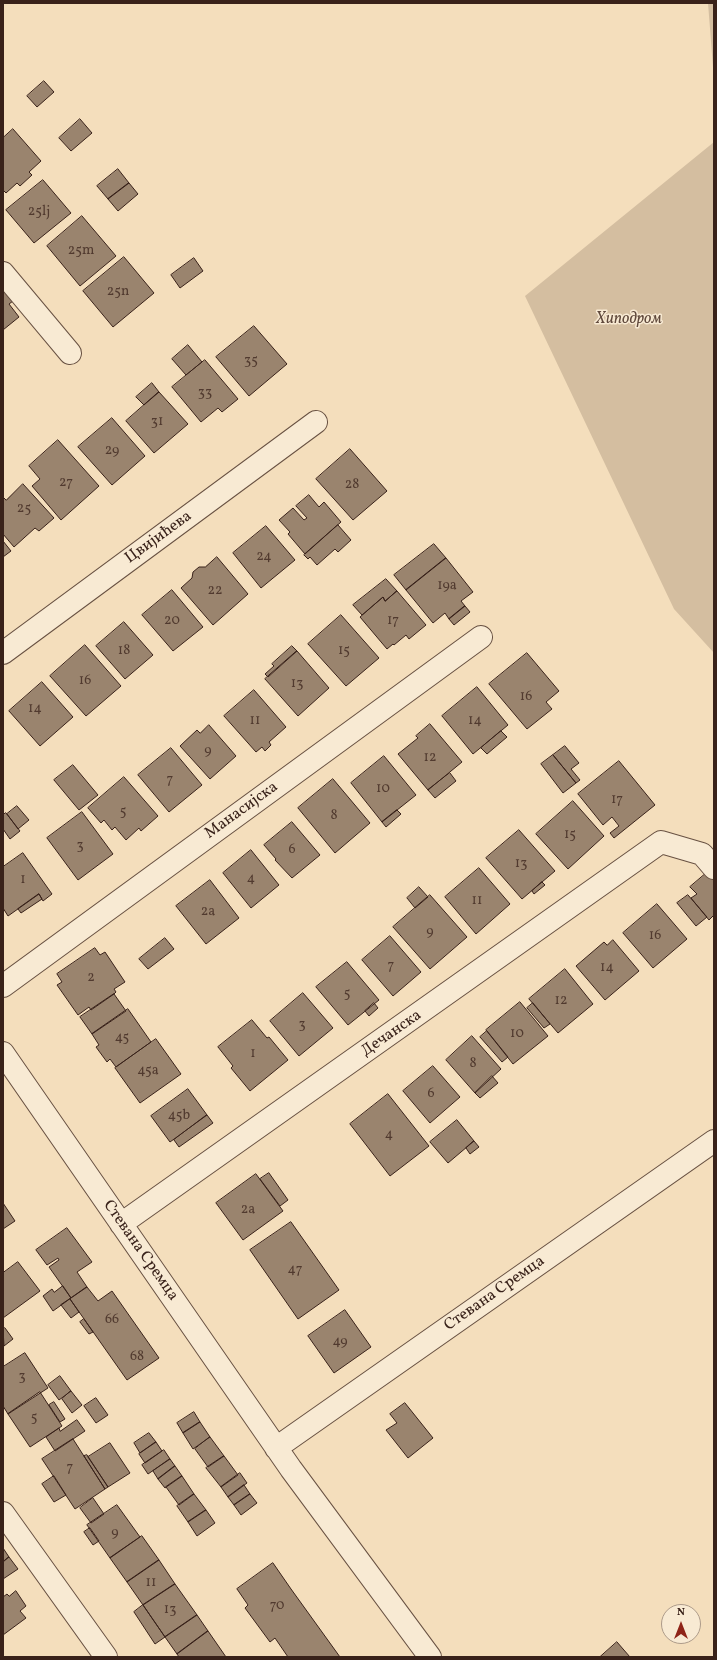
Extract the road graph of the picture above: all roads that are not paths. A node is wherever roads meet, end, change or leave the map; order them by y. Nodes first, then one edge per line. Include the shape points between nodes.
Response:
1 (3, 273) edge
2 (70, 353) dead end
3 (316, 422) dead end
4 (481, 637) dead end
5 (3, 653) edge
6 (714, 868) edge
7 (3, 986) edge
8 (3, 1053) edge
9 (714, 1141) edge
10 (121, 1224) junction
11 (276, 1448) junction
12 (3, 1513) edge
13 (104, 1656) edge
14 (430, 1657) edge

1 - 2 street
3 - 5 street, Цвијићева
4 - 7 street, Манасијска
6 - 10 street, Дечанска via 702,854 661,842
8 - 10 street, Стевана Сремца
9 - 11 street, Стевана Сремца
10 - 11 street, Стевана Сремца
11 - 14 street, Стевана Сремца
12 - 13 street

